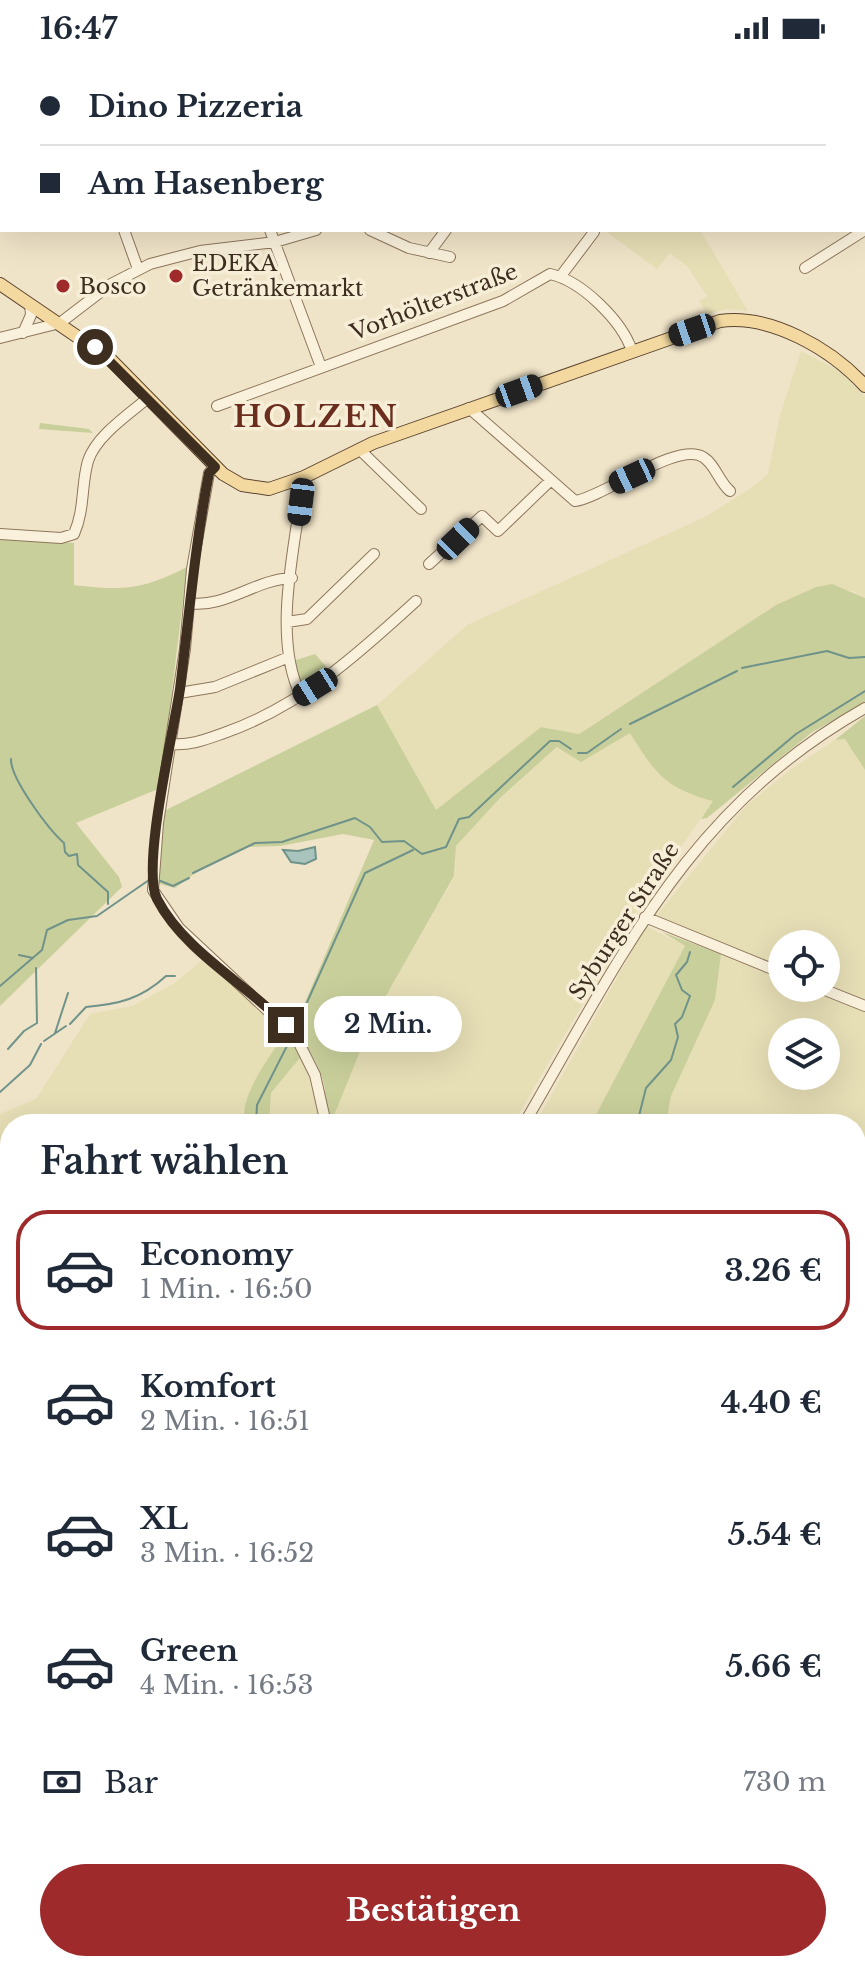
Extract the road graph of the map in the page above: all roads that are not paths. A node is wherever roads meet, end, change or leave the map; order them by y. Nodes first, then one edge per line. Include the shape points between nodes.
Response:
1 (125, 232) edge
2 (271, 232) edge
3 (309, 232) edge
4 (374, 232) edge
5 (445, 232) edge
6 (594, 232) edge
7 (862, 232) edge
8 (275, 242) junction
9 (429, 253) junction
10 (450, 257) dead end
11 (805, 268) dead end
12 (138, 269) junction
13 (560, 277) junction
14 (0, 284) edge
15 (30, 304) junction
16 (60, 323) junction
17 (23, 333) junction
18 (0, 338) edge
19 (632, 351) junction
20 (321, 367) junction
21 (865, 386) edge
22 (148, 398) junction
23 (217, 406) dead end
24 (469, 408) junction
25 (359, 449) junction
26 (215, 467) junction
27 (304, 477) junction
28 (550, 481) junction
29 (730, 491) dead end
30 (421, 509) dead end
31 (0, 534) edge
32 (374, 554) dead end
33 (429, 564) dead end
34 (292, 578) junction
35 (416, 601) dead end
36 (189, 603) junction
37 (287, 622) junction
38 (289, 657) junction
39 (179, 693) junction
40 (301, 696) junction
41 (865, 708) edge
42 (171, 744) junction
43 (645, 917) junction
44 (768, 967) edge
45 (840, 996) edge
46 (865, 1006) edge
47 (324, 1114) edge
48 (530, 1114) edge

1 - 12 street
2 - 8 street
3 - 8 street
4 - 9 street
5 - 9 street
6 - 13 street
7 - 11 street
8 - 12 street via 184,254
8 - 20 street
9 - 10 street
12 - 16 street
13 - 19 street via 610,315
13 - 20 street, Vorhölterstraße via 543,276 520,294
14 - 15 main road
15 - 16 main road
15 - 17 street
16 - 17 street
16 - 22 main road via 104,353
17 - 18 street
19 - 21 main road via 739,319 803,340
19 - 24 main road
20 - 23 street, Vorhölterstraße
22 - 26 main road
22 - 31 street via 94,450 74,534
24 - 25 main road
24 - 28 street
25 - 27 main road
25 - 30 street
26 - 27 main road via 231,480 260,489
26 - 36 street via 209,473 193,556
27 - 34 street
28 - 29 street via 580,501 693,454 705,458
28 - 33 street via 498,531 482,516
32 - 37 street via 307,619
34 - 36 street via 267,581 211,603
34 - 37 street
35 - 40 street via 330,678
36 - 39 street
37 - 38 street
38 - 39 street via 215,687
38 - 40 street
39 - 42 street
40 - 42 street via 240,727 188,744
41 - 43 street, Syburger Straße via 810,742 742,797 699,843
42 - 47 street via 154,893 179,928 296,1037 315,1075
43 - 44 street
43 - 48 street, Syburger Straße
45 - 46 street

